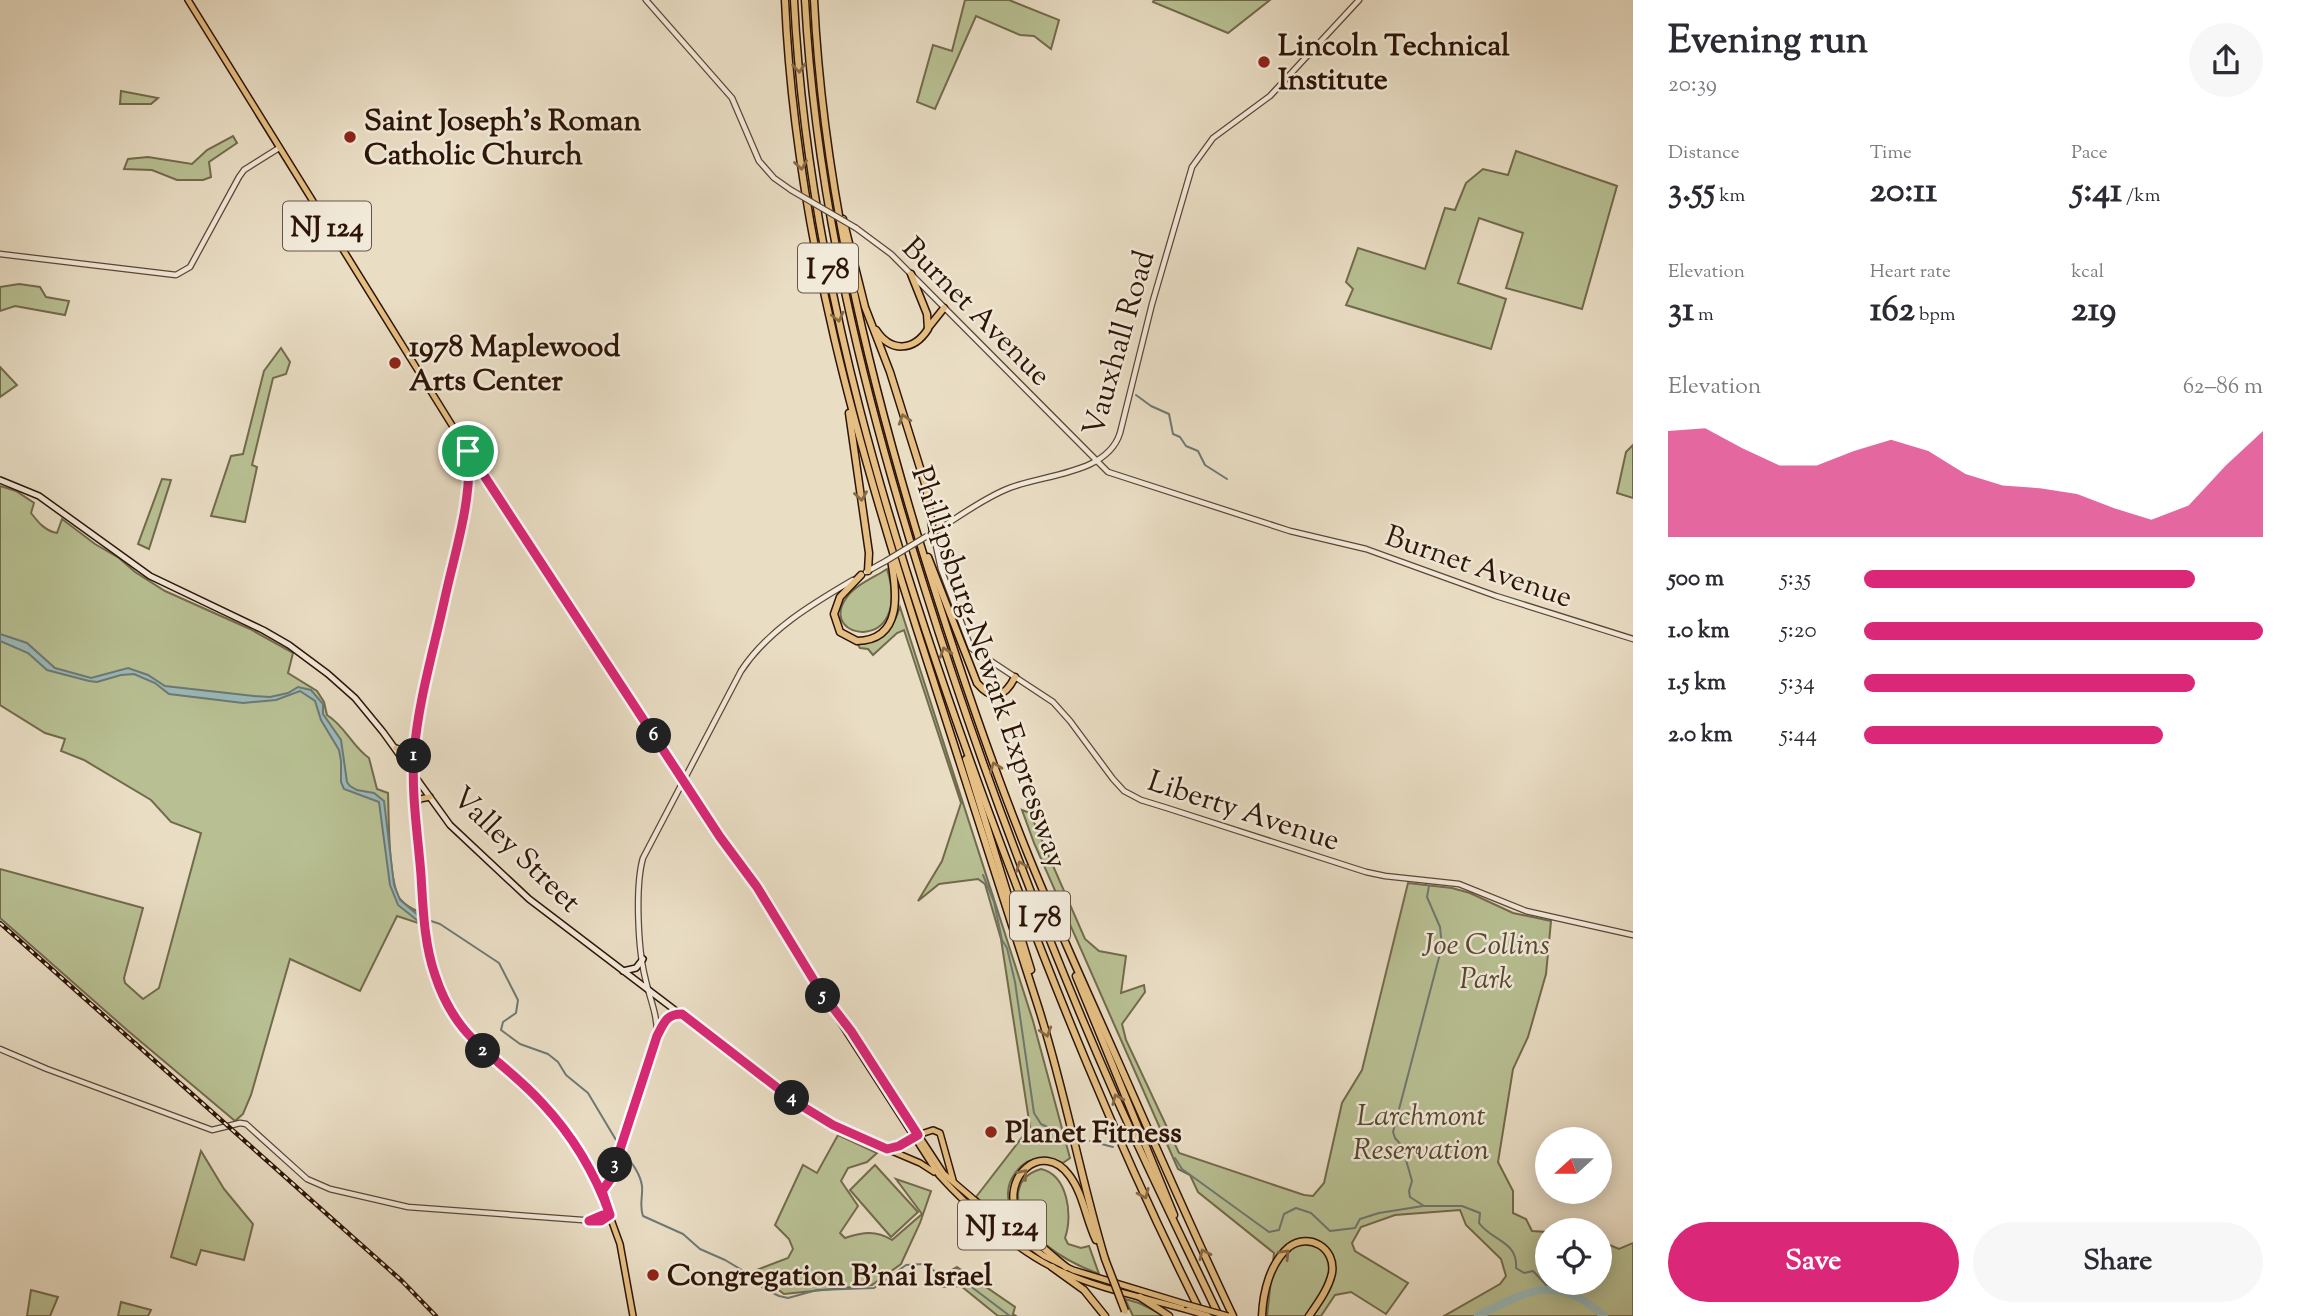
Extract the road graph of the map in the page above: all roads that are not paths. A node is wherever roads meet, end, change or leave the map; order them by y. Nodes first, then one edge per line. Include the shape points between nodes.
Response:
1 (188, 0) edge
2 (646, 0) edge
3 (785, 0) edge
4 (794, 0) edge
5 (805, 0) edge
6 (814, 0) edge
7 (1359, 0) edge
8 (279, 148) junction
9 (834, 190) junction
10 (0, 254) edge
11 (911, 274) junction
12 (944, 308) junction
13 (869, 319) junction
14 (928, 329) junction
15 (844, 380) junction
16 (468, 451) junction
17 (1096, 461) junction
18 (0, 480) edge
19 (915, 528) junction
20 (886, 532) junction
21 (930, 534) junction
22 (864, 573) junction
23 (1633, 639) edge
24 (1015, 677) junction
25 (956, 720) junction
26 (415, 745) junction
27 (396, 748) junction
28 (414, 775) junction
29 (684, 782) junction
30 (430, 797) junction
31 (416, 806) junction
32 (1633, 935) edge
33 (1066, 942) junction
34 (643, 959) junction
35 (622, 971) junction
36 (648, 989) junction
37 (1036, 1000) junction
38 (682, 1014) junction
39 (657, 1036) junction
40 (0, 1049) edge
41 (916, 1137) junction
42 (887, 1149) junction
43 (939, 1175) junction
44 (954, 1183) junction
45 (602, 1191) junction
46 (610, 1215) junction
47 (1187, 1250) junction
48 (1104, 1259) junction
49 (1052, 1267) junction
50 (1066, 1267) junction
51 (1140, 1297) junction
52 (1126, 1313) edge
53 (633, 1316) edge
54 (1105, 1316) edge
55 (1169, 1316) edge
56 (1205, 1316) edge
57 (1219, 1316) edge
58 (1231, 1316) edge
59 (1262, 1316) edge
60 (1309, 1316) edge

1 - 8 main road, NJ 124
2 - 11 street, Burnet Avenue, bridge via 732,98 759,161 774,178 856,228
3 -> 15 highway, Phillipsburg-Newark Expressway / I 78 via 805,196
4 -> 25 highway, Phillipsburg-Newark Expressway / I 78 via 802,105 825,254 861,411
47 -> 5 highway, Phillipsburg-Newark Expressway / I 78 via 1043,922 978,750 912,550 869,397 839,265 818,145
6 - 9 highway, Phillipsburg-Newark Expressway / I 78
7 - 17 street, Vauxhall Road via 1276,90 1198,155 1154,294 1121,433 1111,451
8 - 10 street via 244,170 190,267 176,275
8 - 16 main road, NJ 124
9 - 13 highway
9 - 19 highway, Phillipsburg-Newark Expressway / I 78 via 866,349
11 - 12 street, Burnet Avenue
11 - 14 highway
12 - 14 highway
12 - 17 street, Burnet Avenue
13 - 14 highway via 884,340 896,346 914,344
21 -> 13 highway via 926,487
15 - 20 highway, Phillipsburg-Newark Expressway / I 78
15 -> 22 highway via 869,553
16 - 26 main road via 464,508
16 - 29 main road, NJ 124
17 - 21 street, Vauxhall Road via 1007,489
17 - 23 street, Burnet Avenue via 1114,474 1290,531 1366,549
18 - 27 main road, Valley Street via 48,501 159,581 296,650 352,695
19 - 24 highway via 974,679 985,691 997,695 1007,691
33 -> 19 highway, Phillipsburg-Newark Expressway / I 78 via 987,747
20 - 22 highway via 895,583 894,612 879,635 861,641 842,634 834,614 840,597
20 - 37 highway, Phillipsburg-Newark Expressway / I 78
21 - 22 street, Vauxhall Road, bridge
21 - 24 street, Liberty Avenue via 970,646
22 - 29 street, Vauxhall Road via 784,626 754,653
24 - 32 street, Liberty Avenue via 1053,702 1113,779 1135,797 1366,872 1459,884 1526,911
25 - 37 highway via 1020,930
25 -> 56 highway, Phillipsburg-Newark Expressway / I 78 via 1080,1047 1154,1217
26 - 27 main road via 406,751
26 - 28 main road
27 - 28 main road, Valley Street
28 - 30 main road, Valley Street
28 - 31 main road
29 - 34 street, Vauxhall Road via 640,870
29 - 41 main road, NJ 124 via 757,887
30 - 31 main road via 420,799
30 - 35 main road, Valley Street via 450,825 529,899
31 - 45 main road via 425,927 435,975 456,1019 477,1045 526,1086 559,1122
33 - 47 highway via 1081,991
58 -> 33 highway, Phillipsburg-Newark Expressway / I 78
34 - 35 main road via 636,968
34 - 36 street, Vauxhall Road
35 - 36 main road, Valley Street
36 - 38 main road, Valley Street
36 - 39 street, Vauxhall Road
37 -> 48 highway, Phillipsburg-Newark Expressway / I 78
38 - 39 main road via 667,1017
38 - 42 main road, Valley Street via 805,1108
39 - 45 street, Vauxhall Road via 610,1180
40 - 46 street via 212,1130 246,1124 307,1179 330,1189 408,1207 589,1221
41 - 42 main road
41 - 43 main road, NJ 124
41 - 44 main road, NJ 124
41 - 44 main road via 933,1130 940,1133
42 - 43 main road
43 - 49 main road, NJ 124 via 1013,1241
44 - 50 main road, NJ 124 via 1018,1238
45 - 46 main road
46 - 53 main road
47 - 57 highway, Phillipsburg-Newark Expressway / I 78
50 -> 48 highway via 1033,1238 1014,1206 1016,1180 1034,1163 1054,1163 1069,1175
48 - 52 highway, Phillipsburg-Newark Expressway / I 78, bridge
49 - 51 main road, NJ 124
49 - 54 highway via 1088,1294
50 - 58 main road, NJ 124, bridge
51 - 55 highway
51 - 56 main road, NJ 124, bridge
59 -> 60 highway via 1265,1290 1277,1262 1290,1246 1304,1241 1322,1246 1332,1263 1331,1278

